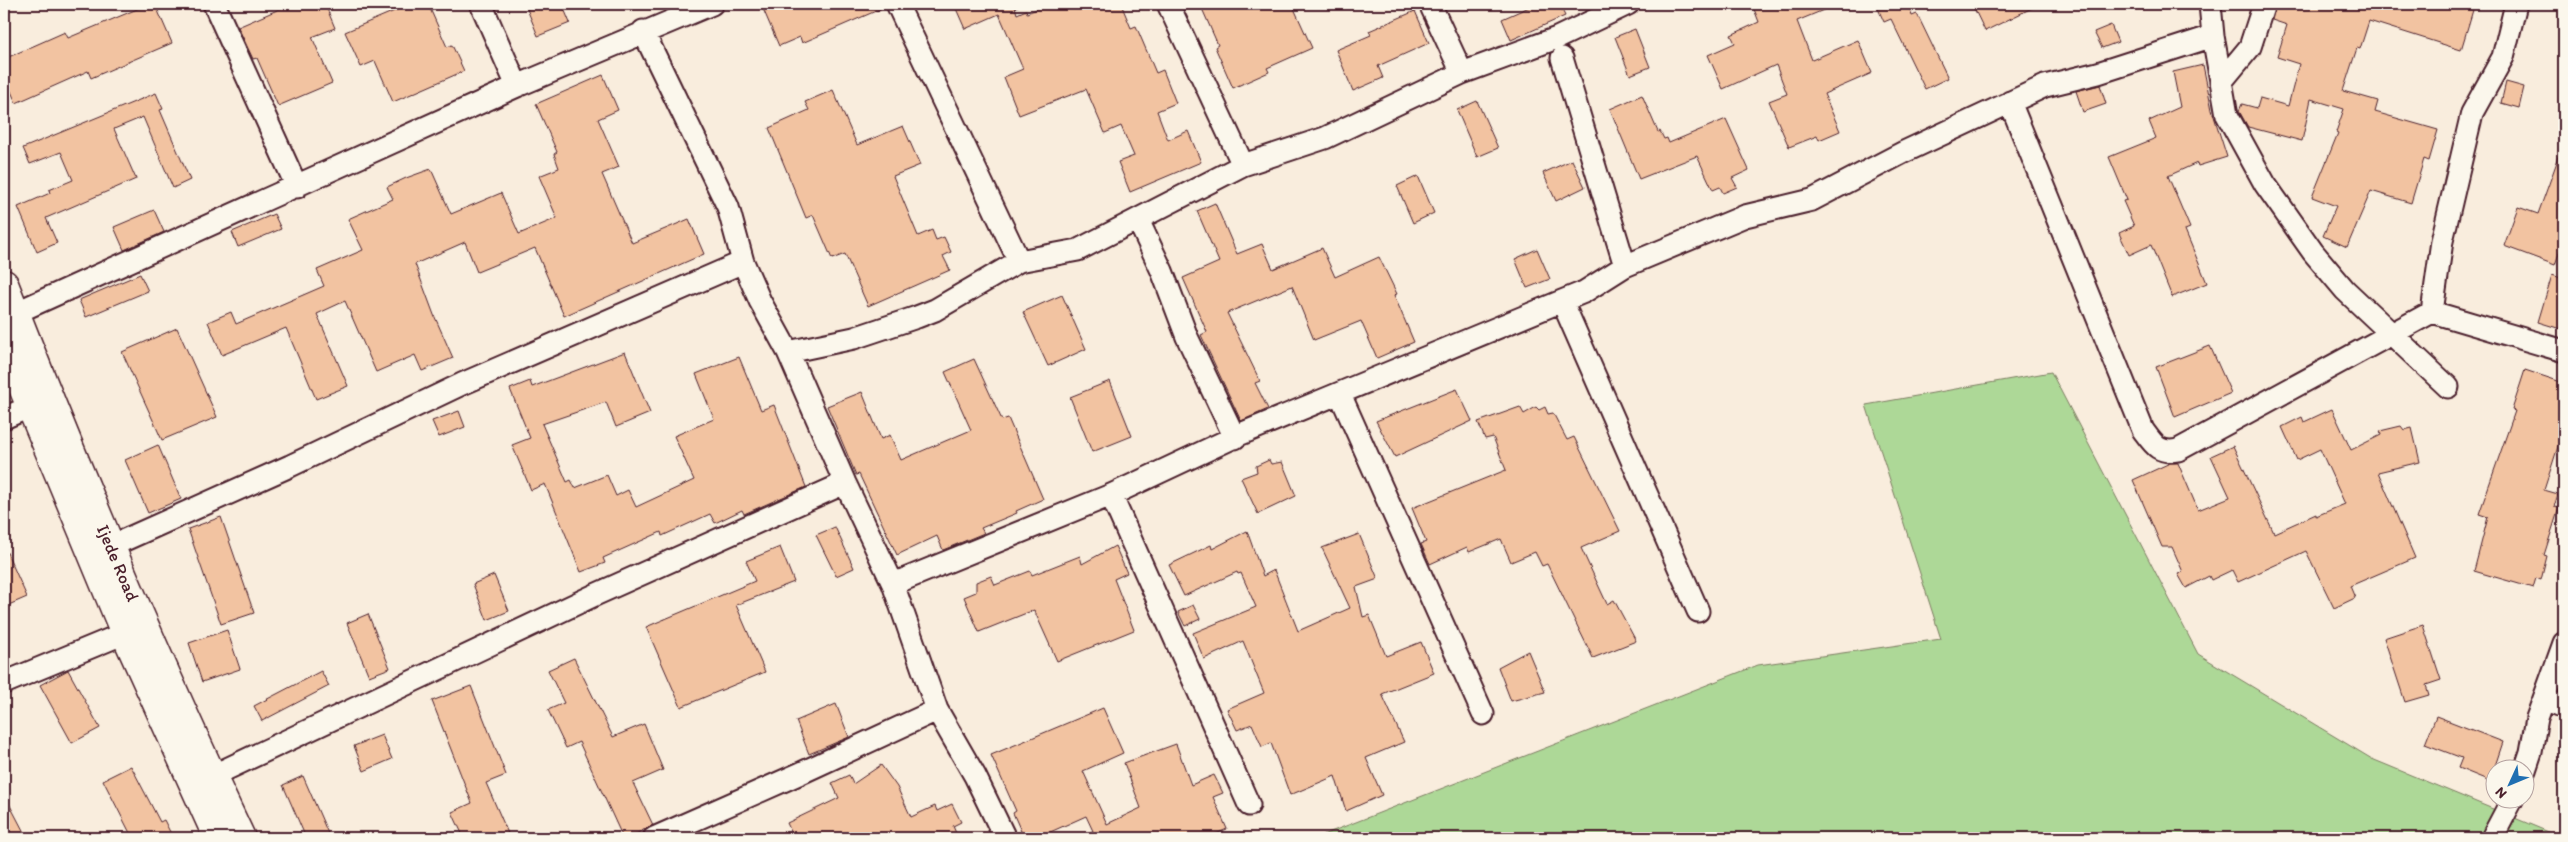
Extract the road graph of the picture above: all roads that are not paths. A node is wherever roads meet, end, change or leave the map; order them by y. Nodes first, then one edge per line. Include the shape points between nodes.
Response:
1 (214, 4) edge
2 (481, 4) edge
3 (712, 4) edge
4 (897, 4) edge
5 (1168, 4) edge
6 (1430, 4) edge
7 (1628, 4) edge
8 (2210, 4) edge
9 (2264, 4) edge
10 (2516, 4) edge
11 (643, 32) junction
12 (2212, 36) junction
13 (1562, 58) dead end
14 (1462, 73) junction
15 (2221, 82) junction
16 (517, 86) junction
17 (2010, 102) junction
18 (1242, 165) junction
19 (296, 187) junction
20 (1138, 220) junction
21 (1019, 261) junction
22 (743, 262) junction
23 (1625, 266) junction
24 (4, 284) edge
25 (1562, 301) junction
26 (2432, 312) junction
27 (15, 313) junction
28 (2392, 333) junction
29 (4, 342) edge
30 (2564, 351) edge
31 (788, 352) junction
32 (2448, 387) dead end
33 (1340, 394) junction
34 (29, 407) junction
35 (4, 418) edge
36 (1236, 438) junction
37 (844, 483) junction
38 (1111, 495) junction
39 (111, 546) junction
40 (893, 584) junction
41 (1698, 611) dead end
42 (125, 633) junction
43 (2564, 642) edge
44 (4, 683) edge
45 (2544, 699) junction
46 (2564, 706) edge
47 (937, 710) junction
48 (1483, 714) dead end
49 (2528, 760) edge
50 (212, 776) junction
51 (1249, 805) dead end
52 (2507, 810) edge
53 (218, 838) edge
54 (242, 838) edge
55 (654, 838) edge
56 (1004, 838) edge
57 (2492, 838) edge

1 - 19 street
2 - 16 street
3 - 11 street
4 - 21 street
5 - 18 street
6 - 14 street
7 - 14 street via 1558,38
8 - 12 street
9 - 15 street via 2250,48
10 - 26 street via 2503,57 2472,113 2442,241
11 - 16 street
11 - 22 street via 728,207
12 - 15 street
12 - 17 street via 2045,86
13 - 23 street
14 - 18 street via 1326,138
15 - 28 street via 2227,115 2265,184 2313,252 2345,290
16 - 19 street
17 - 23 street via 1812,200 1745,216
17 - 28 street via 2143,430 2157,449 2178,450
18 - 20 street
19 - 27 street
20 - 21 street via 1078,250
20 - 36 street via 1187,337
21 - 31 street via 935,310 854,338
22 - 31 street
22 - 39 street via 462,384 299,462
23 - 25 street via 1584,292
24 - 27 main road, Ijede Road
25 - 33 street
25 - 41 street
26 - 28 street
26 - 30 street
27 - 39 main road, Ijede Road
28 - 32 street
29 - 34 main road, Ijede Road
31 - 37 street
33 - 36 street
33 - 48 street
34 - 35 street
34 - 42 main road, Ijede Road
36 - 38 street
37 - 40 street
37 - 50 street via 597,594
38 - 40 street
38 - 51 street
39 - 50 main road, Ijede Road
40 - 47 street
42 - 44 street
42 - 53 main road, Ijede Road
43 - 45 street
45 - 46 street
45 - 49 street
47 - 55 street
47 - 56 street via 975,776
50 - 54 main road, Ijede Road
52 - 57 street

